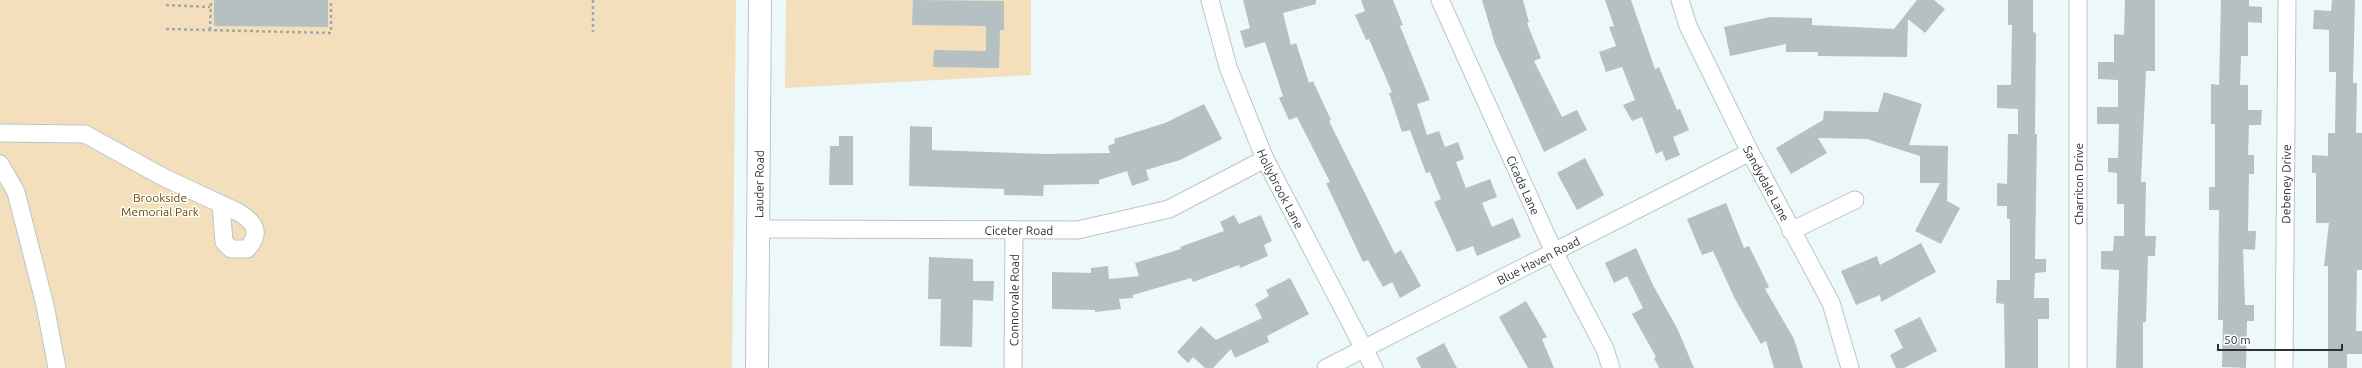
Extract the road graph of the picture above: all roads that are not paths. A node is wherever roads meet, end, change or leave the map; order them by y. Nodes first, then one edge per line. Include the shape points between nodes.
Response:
1 (760, 0) edge
2 (1210, 0) edge
3 (1440, 0) edge
4 (1680, 0) edge
5 (2078, 0) edge
6 (2288, 0) edge
7 (0, 133) edge
8 (1750, 152) junction
9 (1265, 159) junction
10 (0, 164) edge
11 (1855, 200) dead end
12 (221, 204) dead end
13 (758, 229) junction
14 (1014, 231) junction
15 (1792, 231) junction
16 (1554, 252) junction
17 (1365, 348) junction
18 (57, 368) edge
19 (757, 368) edge
20 (1013, 368) edge
21 (1326, 368) edge
22 (1374, 368) edge
23 (1611, 368) edge
24 (1850, 368) edge
25 (2078, 368) edge
26 (2284, 368) edge

1 - 13 main road, Lauder Road
2 - 9 street, Hollybrook Lane via 1228,67
3 - 16 street, Cicada Lane
4 - 8 street, Sandydale Lane via 1688,26
5 - 25 street, Charriton Drive
6 - 26 street, Debeney Drive
7 - 12 street via 85,134 163,177
8 - 15 street, Sandydale Lane
8 - 16 street, Blue Haven Road
9 - 14 street, Ciceter Road via 1169,209 1078,230
9 - 17 street, Hollybrook Lane
10 - 18 street via 16,192 45,305
11 - 15 street
13 - 14 street, Ciceter Road
13 - 19 main road, Lauder Road
14 - 20 street, Connorvale Road
15 - 24 street, Sandydale Lane via 1831,303
16 - 17 street, Blue Haven Road
16 - 23 street, Cicada Lane via 1605,349
17 - 21 street, Blue Haven Road
17 - 22 street, Hollybrook Lane

